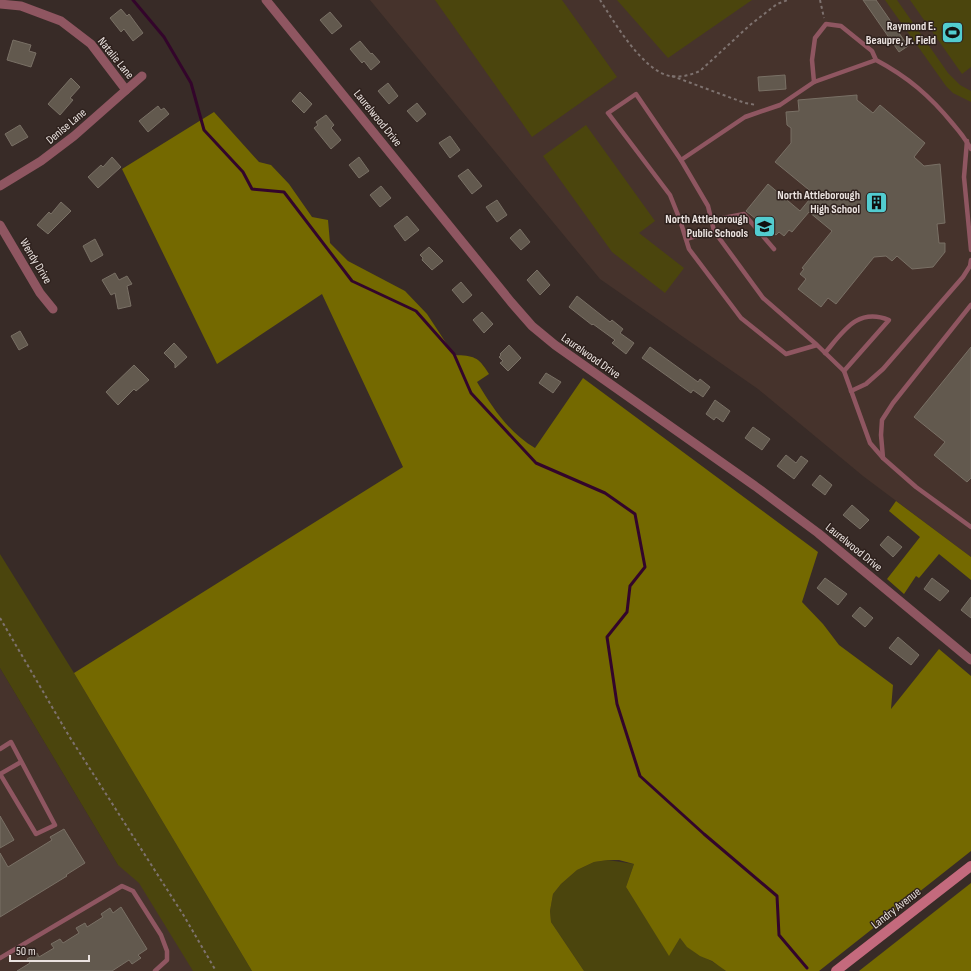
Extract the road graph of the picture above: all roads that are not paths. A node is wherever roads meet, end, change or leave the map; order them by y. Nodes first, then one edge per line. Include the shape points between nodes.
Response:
1 (266, 0) edge
2 (0, 4) edge
3 (876, 60) junction
4 (142, 76) dead end
5 (814, 82) junction
6 (126, 90) junction
7 (967, 141) junction
8 (971, 149) edge
9 (681, 160) junction
10 (0, 186) edge
11 (713, 220) junction
12 (0, 225) edge
13 (714, 231) junction
14 (686, 239) junction
15 (774, 249) dead end
16 (971, 250) edge
17 (971, 260) edge
18 (971, 305) edge
19 (53, 309) dead end
20 (817, 345) junction
21 (825, 353) junction
22 (844, 372) junction
23 (851, 391) junction
24 (883, 458) junction
25 (971, 527) edge
26 (971, 660) edge
27 (0, 748) edge
28 (21, 762) junction
29 (0, 774) edge
30 (971, 866) edge
31 (0, 958) edge
32 (155, 971) edge
33 (836, 971) edge

1 - 26 street, Laurelwood Drive via 511,302 539,332 818,533
2 - 6 street, Natalie Lane via 21,6 61,21 91,44
3 - 5 lane
3 - 5 lane via 872,51 841,26 826,24 815,38 812,60
3 - 7 lane via 895,70 923,91
4 - 6 street, Denise Lane
5 - 9 lane via 780,105 745,117
6 - 10 street, Denise Lane via 42,161
7 - 8 lane
7 - 16 lane via 964,177
9 - 11 lane via 708,206
9 - 14 lane via 636,94 608,113 670,195
11 - 13 lane
11 - 15 lane via 744,214
12 - 19 street, Wendy Drive via 40,293
13 - 14 lane
13 - 20 lane via 763,298
14 - 20 lane via 689,249 741,318 752,327 786,354
17 - 23 lane via 962,277 883,369 866,384
18 - 24 lane via 882,420
20 - 21 lane
21 - 22 lane
21 - 22 lane via 851,323 871,316 881,316 889,320
22 - 23 lane
23 - 24 lane via 870,443
24 - 25 lane via 916,487
27 - 28 lane via 11,742
28 - 29 lane
28 - 29 lane via 55,825 36,834
30 - 33 street, Landry Avenue
31 - 32 lane via 122,886 134,891 161,935 167,951 167,960

